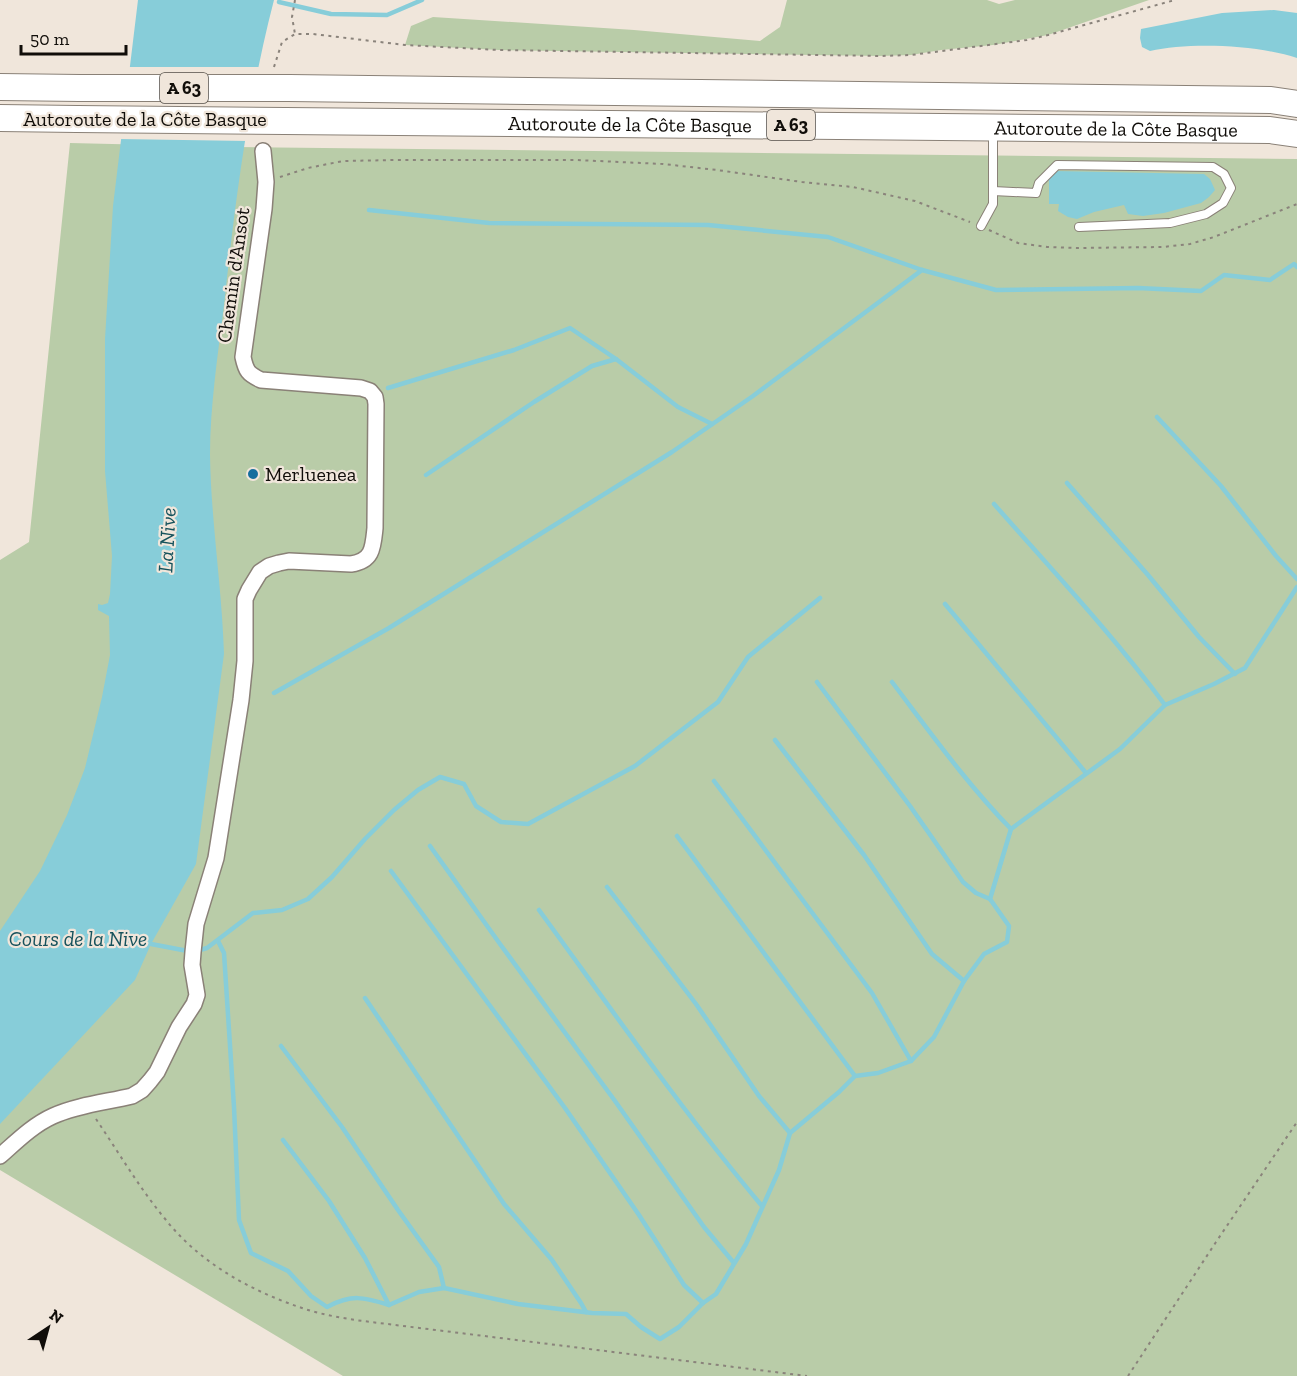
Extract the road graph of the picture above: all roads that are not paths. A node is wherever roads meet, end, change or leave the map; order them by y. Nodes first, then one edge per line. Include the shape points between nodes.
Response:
1 (0, 87) edge
2 (1297, 104) edge
3 (0, 118) edge
4 (993, 127) junction
5 (1297, 134) edge
6 (263, 151) dead end
7 (993, 191) junction
8 (981, 226) road end
9 (1079, 227) dead end
10 (0, 1156) edge

1 - 2 highway, Autoroute de la Côte Basque / A 63, bridge via 1272,100
3 - 4 highway, Autoroute de la Côte Basque / A 63, bridge
4 - 5 highway, Autoroute de la Côte Basque / A 63 via 1270,130
4 - 7 lane
6 - 10 street, Chemin d'Ansot via 264,209 243,357 246,370 261,381 361,388 375,397 374,543 368,557 360,562 289,561 269,567 260,572 245,599 242,700 216,858 196,924 192,965 197,994 157,1072 132,1096 52,1116
7 - 8 lane via 993,204
7 - 9 lane via 1036,193 1039,183 1058,165 1213,167 1224,174 1231,188 1223,203 1206,214 1170,223

